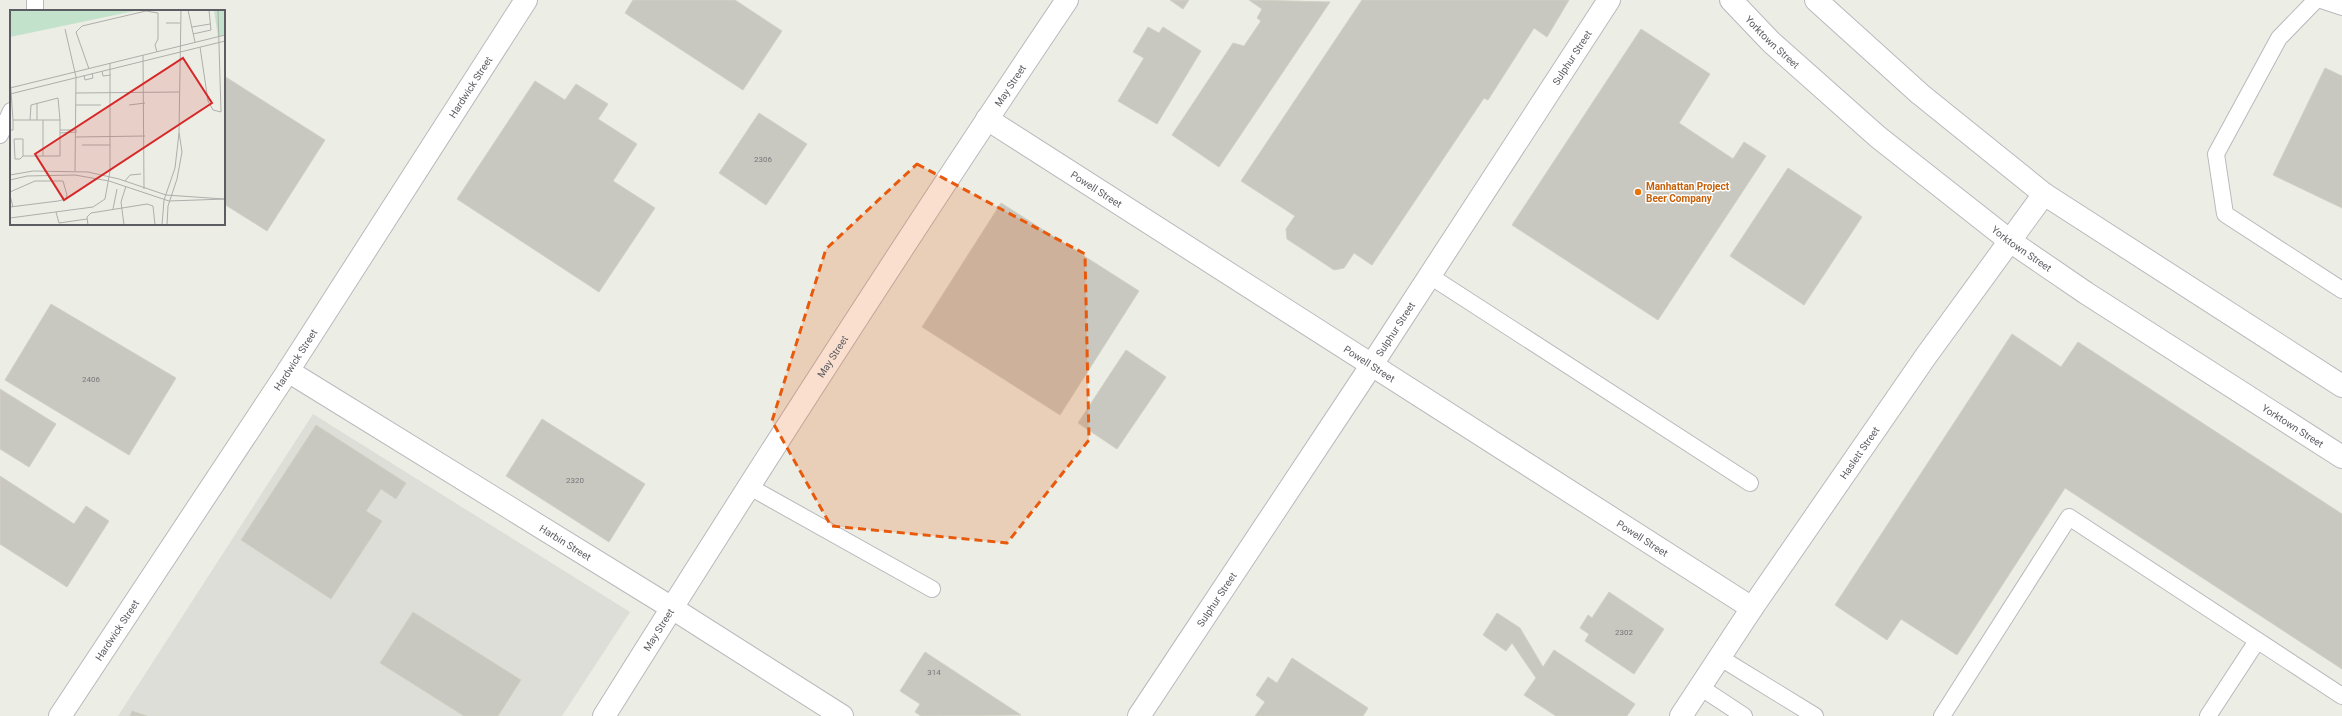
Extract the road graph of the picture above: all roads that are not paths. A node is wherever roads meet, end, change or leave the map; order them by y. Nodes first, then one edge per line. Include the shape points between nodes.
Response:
1 (526, 0) edge
2 (1068, 0) edge
3 (1609, 0) edge
4 (1731, 0) edge
5 (1816, 0) edge
6 (2316, 0) edge
7 (2321, 0) edge
8 (2342, 7) edge
9 (10, 113) edge
10 (987, 119) junction
11 (0, 136) edge
12 (2044, 194) junction
13 (2010, 241) junction
14 (1430, 276) junction
15 (2342, 290) edge
16 (1371, 366) junction
17 (288, 371) junction
18 (2342, 386) edge
19 (2342, 457) edge
20 (1750, 483) dead end
21 (748, 486) junction
22 (932, 589) dead end
23 (672, 608) junction
24 (1752, 608) junction
25 (2257, 641) junction
26 (1719, 657) junction
27 (1700, 687) junction
28 (2342, 696) edge
29 (60, 716) edge
30 (604, 716) edge
31 (842, 716) edge
32 (1139, 716) edge
33 (1681, 716) edge
34 (1744, 716) edge
35 (1815, 716) edge
36 (1942, 716) edge
37 (2208, 716) edge

1 - 17 street, Hardwick Street
2 - 10 street, May Street
3 - 14 street, Sulphur Street
4 - 13 street, Yorktown Street via 1771,42 1878,136
5 - 12 street via 1920,94
6 - 15 lane via 2279,38 2216,154 2225,214
7 - 8 lane
9 - 11 lane
10 - 16 street, Powell Street
10 - 21 street, May Street
12 - 13 street, Haslett Street
12 - 18 street
13 - 19 street, Yorktown Street via 2086,294
13 - 24 street, Haslett Street via 1960,307
14 - 16 street, Sulphur Street
14 - 20 lane
16 - 24 street, Powell Street
16 - 32 street, Sulphur Street
17 - 23 street, Harbin Street
17 - 29 street, Hardwick Street
21 - 22 lane
21 - 23 street, May Street
23 - 30 street, May Street
23 - 31 street, Harbin Street
24 - 26 street, Haslett Street
25 - 28 lane
25 - 36 lane via 2069,517
25 - 37 lane
26 - 27 street, Haslett Street
26 - 35 lane
27 - 33 street, Haslett Street
27 - 34 lane

